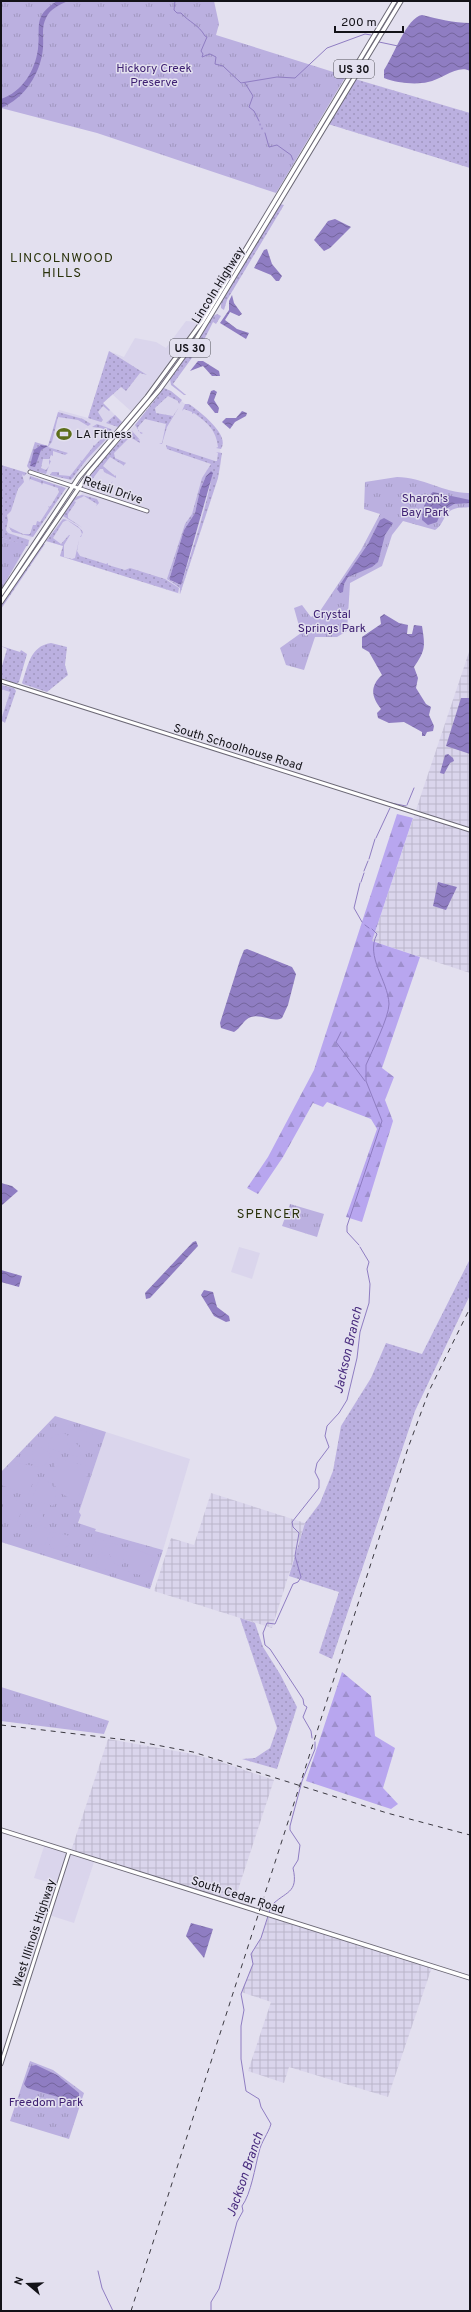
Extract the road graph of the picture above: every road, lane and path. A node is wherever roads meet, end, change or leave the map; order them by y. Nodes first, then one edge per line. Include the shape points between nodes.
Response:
1 (395, 1) edge
2 (400, 1) edge
3 (30, 472) dead end
4 (73, 486) junction
5 (79, 487) junction
6 (147, 511) dead end
7 (1, 594) edge
8 (1, 602) edge
9 (1, 681) edge
10 (470, 830) edge
11 (1, 1830) edge
12 (69, 1852) junction
13 (470, 1978) edge
14 (1, 2064) edge

1 - 4 main road, Lincoln Highway / US 30 via 202,322 148,397
2 - 5 main road, Lincoln Highway / US 30 via 197,338 160,389
3 - 4 street, Retail Drive
4 - 5 street, Retail Drive
4 - 7 main road, Lincoln Highway / US 30
5 - 6 street, Retail Drive
5 - 8 main road, Lincoln Highway / US 30
9 - 10 street, South Schoolhouse Road
11 - 12 main road, South Cedar Road
12 - 13 main road, South Cedar Road
12 - 14 street, West Illinois Highway

